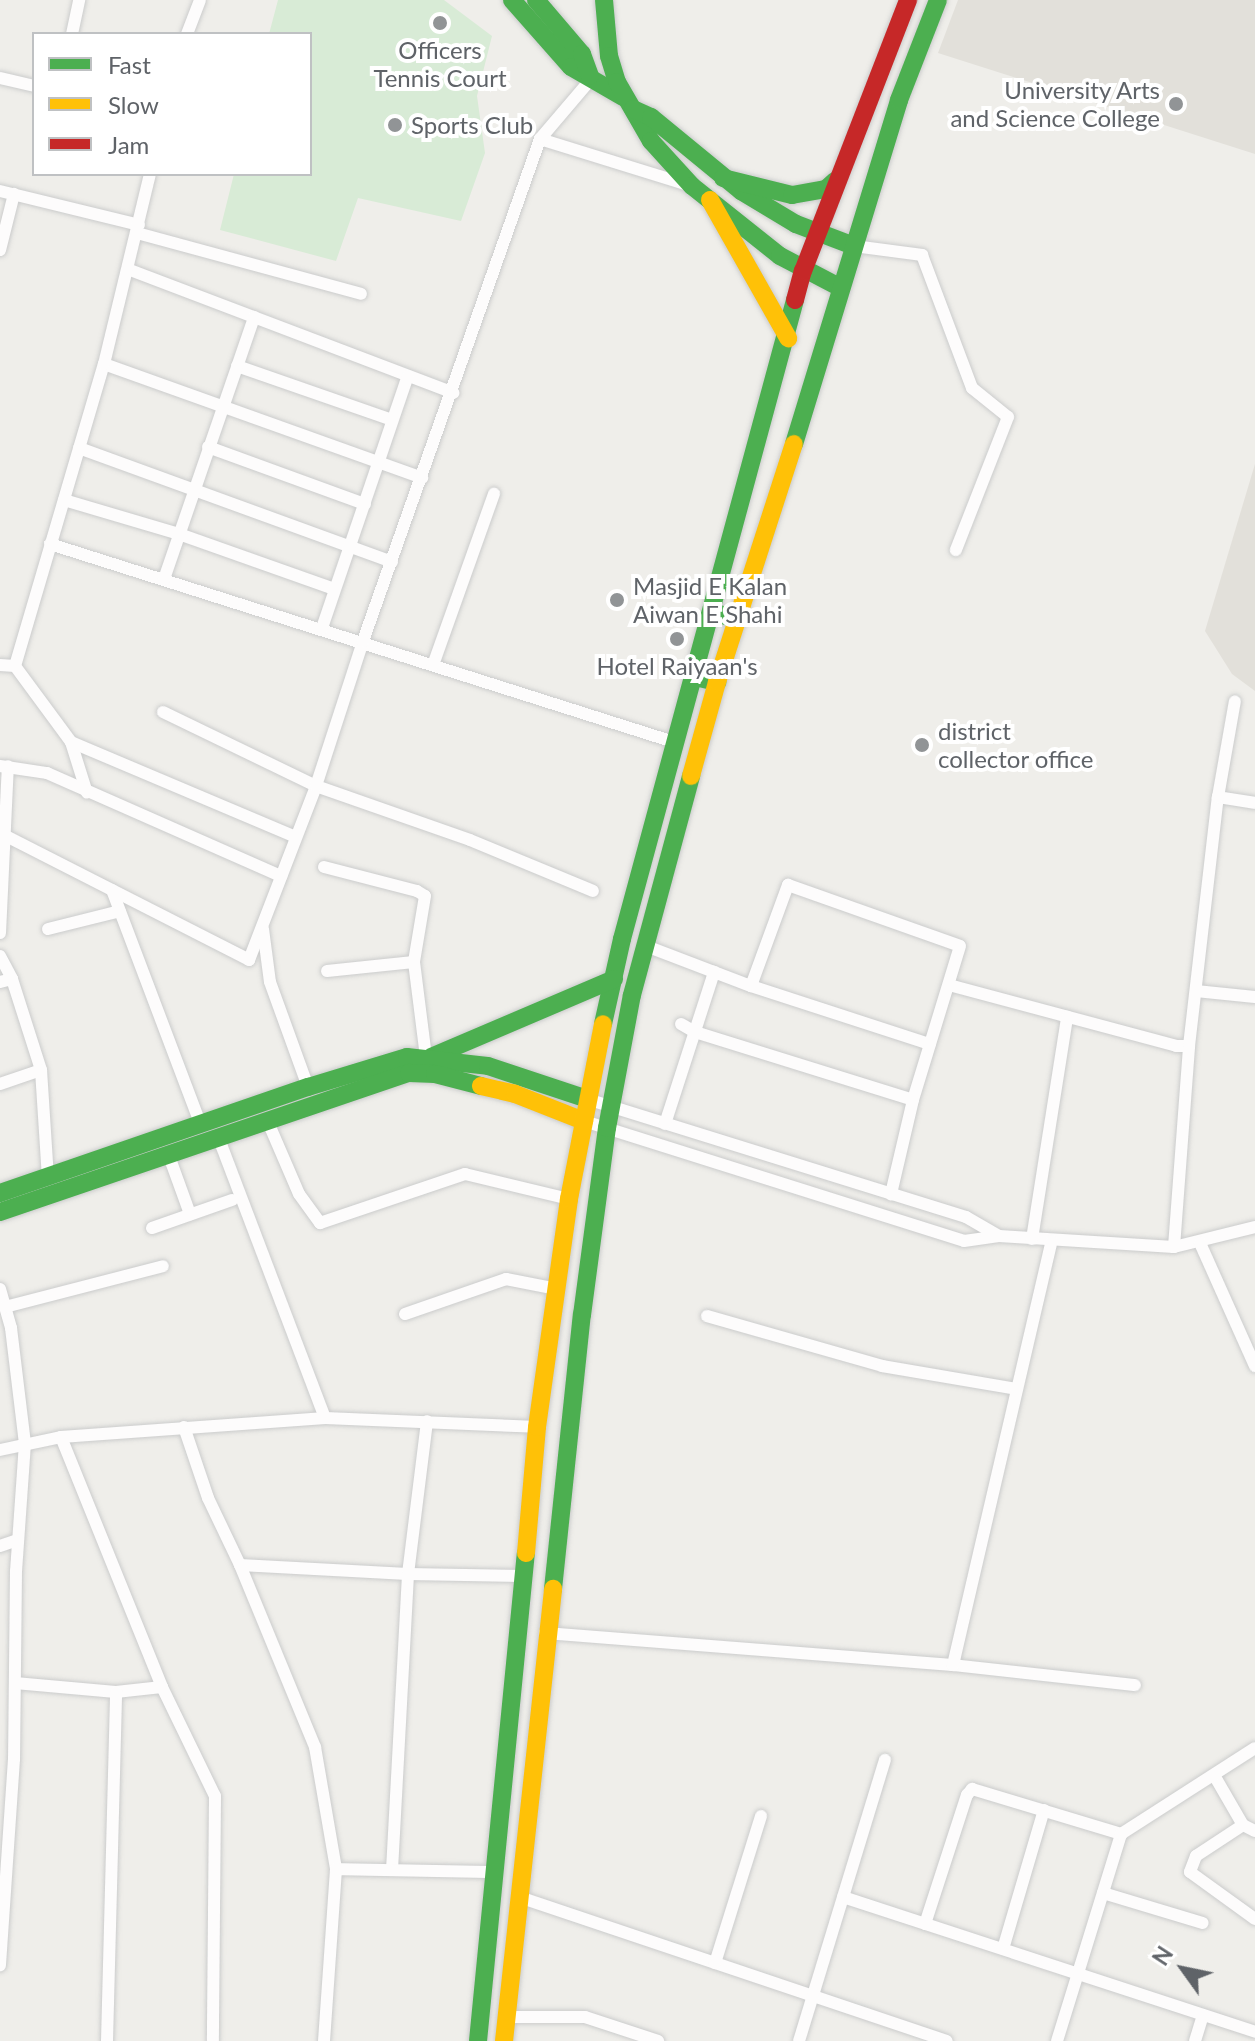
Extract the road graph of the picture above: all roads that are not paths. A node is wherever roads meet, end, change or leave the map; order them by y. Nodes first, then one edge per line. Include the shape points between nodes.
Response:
1 (79, 0) edge
2 (200, 0) edge
3 (512, 0) edge
4 (536, 0) edge
5 (604, 0) edge
6 (908, 0) edge
7 (938, 0) edge
8 (72, 32) edge
9 (188, 32) edge
10 (591, 77) junction
11 (0, 78) edge
12 (32, 86) edge
13 (629, 104) junction
14 (540, 139) junction
15 (150, 176) edge
16 (723, 178) junction
17 (835, 181) junction
18 (692, 186) junction
19 (0, 191) edge
20 (14, 194) junction
21 (710, 200) junction
22 (138, 229) junction
23 (818, 232) junction
24 (854, 246) junction
25 (0, 250) edge
26 (130, 270) junction
27 (803, 271) junction
28 (841, 288) junction
29 (361, 294) dead end
30 (254, 317) junction
31 (788, 338) junction
32 (104, 364) junction
33 (237, 366) junction
34 (408, 376) junction
35 (453, 393) junction
36 (222, 406) junction
37 (392, 420) junction
38 (208, 447) junction
39 (79, 448) junction
40 (379, 462) junction
41 (422, 478) junction
42 (194, 490) junction
43 (494, 494) dead end
44 (64, 500) junction
45 (365, 504) junction
46 (179, 534) junction
47 (50, 544) junction
48 (349, 546) junction
49 (956, 550) dead end
50 (392, 562) junction
51 (164, 579) junction
52 (334, 589) junction
53 (712, 612) junction
54 (737, 619) junction
55 (322, 628) junction
56 (363, 641) junction
57 (0, 665) edge
58 (433, 665) junction
59 (15, 666) junction
60 (695, 677) junction
61 (717, 682) junction
62 (1235, 701) dead end
63 (163, 712) dead end
64 (71, 742) junction
65 (677, 743) junction
66 (4, 766) edge
67 (316, 786) junction
68 (87, 793) junction
69 (1218, 797) junction
70 (1255, 803) edge
71 (6, 836) junction
72 (296, 837) junction
73 (324, 867) dead end
74 (281, 876) junction
75 (112, 890) junction
76 (593, 891) dead end
77 (120, 911) junction
78 (262, 926) junction
79 (48, 929) dead end
80 (0, 933) edge
81 (646, 946) junction
82 (0, 956) edge
83 (414, 962) junction
84 (327, 971) dead end
85 (714, 972) junction
86 (614, 979) junction
87 (6, 981) edge
88 (949, 985) junction
89 (751, 986) junction
90 (1196, 991) junction
91 (1255, 997) edge
92 (1067, 1017) junction
93 (681, 1024) dead end
94 (695, 1032) junction
95 (930, 1044) junction
96 (1189, 1046) junction
97 (428, 1057) junction
98 (41, 1070) junction
99 (0, 1084) edge
100 (308, 1087) junction
101 (587, 1099) junction
102 (913, 1100) junction
103 (612, 1108) junction
104 (584, 1121) junction
105 (268, 1122) junction
106 (665, 1124) junction
107 (201, 1126) junction
108 (607, 1128) junction
109 (219, 1139) junction
110 (169, 1156) junction
111 (48, 1178) junction
112 (0, 1193) edge
113 (891, 1194) junction
114 (569, 1199) junction
115 (232, 1200) dead end
116 (0, 1212) edge
117 (190, 1214) junction
118 (1255, 1227) edge
119 (152, 1228) dead end
120 (999, 1236) junction
121 (1032, 1239) junction
122 (1052, 1241) junction
123 (1200, 1243) junction
124 (1174, 1247) junction
125 (163, 1266) dead end
126 (0, 1289) edge
127 (557, 1289) junction
128 (5, 1307) junction
129 (405, 1314) dead end
130 (707, 1316) dead end
131 (5, 1330) edge
132 (1255, 1366) edge
133 (1016, 1389) junction
134 (325, 1418) junction
135 (427, 1421) junction
136 (184, 1427) junction
137 (537, 1427) junction
138 (61, 1437) junction
139 (25, 1443) junction
140 (0, 1450) edge
141 (17, 1540) junction
142 (0, 1546) edge
143 (240, 1565) junction
144 (408, 1574) junction
145 (522, 1576) junction
146 (545, 1633) junction
147 (15, 1657) junction
148 (0, 1662) edge
149 (953, 1665) junction
150 (15, 1683) junction
151 (1135, 1685) dead end
152 (162, 1687) junction
153 (116, 1692) junction
154 (1255, 1748) edge
155 (885, 1760) dead end
156 (13, 1773) junction
157 (1214, 1775) junction
158 (0, 1777) edge
159 (1044, 1810) junction
160 (761, 1816) dead end
161 (1249, 1828) edge
162 (1121, 1834) junction
163 (336, 1869) junction
164 (392, 1870) junction
165 (496, 1872) junction
166 (1103, 1893) junction
167 (2, 1895) edge
168 (843, 1897) junction
169 (522, 1898) junction
170 (1255, 1919) edge
171 (1203, 1923) dead end
172 (925, 1924) junction
173 (1003, 1949) junction
174 (715, 1963) junction
175 (0, 1966) edge
176 (1078, 1973) junction
177 (813, 1996) junction
178 (1203, 2015) junction
179 (506, 2017) junction
180 (1255, 2032) edge
181 (107, 2041) edge
182 (213, 2041) edge
183 (324, 2041) edge
184 (478, 2041) edge
185 (504, 2041) edge
186 (658, 2041) edge
187 (799, 2041) edge
188 (947, 2041) edge
189 (1057, 2041) edge
190 (1195, 2041) edge

1 - 8 street
2 - 9 street
3 - 10 main road via 571,67
4 - 10 main road via 582,54
5 - 13 main road via 609,56
6 - 17 main road
7 - 24 main road via 899,100
10 - 13 main road
10 - 14 street
11 - 12 street
13 - 16 main road
13 - 18 main road via 640,127
14 - 18 street
14 - 35 street
15 - 22 street
16 - 17 main road via 792,195 826,189
16 - 23 main road
17 - 23 main road
18 - 21 main road
19 - 20 street
20 - 22 street
20 - 25 street
21 - 27 main road
21 - 31 main road
22 - 26 street
22 - 29 street
23 - 24 main road
23 - 27 main road
24 - 28 main road
24 - 49 street via 922,255 972,388 1008,417
26 - 30 street
26 - 32 street
27 - 28 main road
27 - 31 main road
28 - 54 main road
30 - 33 street
30 - 34 street
31 - 53 main road
32 - 36 street
32 - 39 street
33 - 36 street
33 - 37 street
34 - 35 street
34 - 37 street
35 - 41 street
36 - 38 street
36 - 40 street
37 - 40 street
38 - 42 street
38 - 45 street
39 - 42 street
39 - 44 street
40 - 41 street
40 - 45 street
41 - 50 street
42 - 46 street
42 - 48 street
43 - 58 street
44 - 46 street
44 - 47 street
45 - 48 street
46 - 51 street
46 - 52 street
47 - 51 street
47 - 59 street
48 - 50 street
48 - 52 street
50 - 56 street
51 - 55 street
52 - 55 street
53 - 54 main road
53 - 60 main road
54 - 61 main road
55 - 56 street
56 - 58 street
56 - 67 street
57 - 59 street
58 - 65 street
59 - 64 street
60 - 61 main road
60 - 65 main road
61 - 81 main road
62 - 69 street
63 - 67 street
64 - 68 street
64 - 72 street
65 - 86 main road
66 - 68 street via 47,773
66 - 71 street
67 - 72 street
67 - 76 street via 470,840
68 - 74 street
69 - 70 street
69 - 90 street
71 - 75 street
71 - 80 street
72 - 74 street
73 - 83 street via 425,896
74 - 78 street
75 - 77 street
75 - 78 street via 249,960
77 - 79 street
77 - 107 street
78 - 100 street via 270,982
81 - 85 street
81 - 103 main road
82 - 87 street
83 - 84 street
83 - 97 street
85 - 89 street
85 - 94 street
86 - 97 main road
86 - 101 main road
87 - 98 street
88 - 89 street via 960,946 788,885
88 - 92 street
88 - 95 street
89 - 95 street
90 - 91 street
90 - 96 street
92 - 96 street
92 - 121 street
93 - 94 street
94 - 102 street
94 - 106 street
95 - 102 street
96 - 124 street
97 - 100 main road via 407,1057
97 - 101 main road via 488,1066
98 - 99 street
98 - 111 street
100 - 107 main road
101 - 103 street
101 - 104 main road
102 - 113 street
103 - 106 street
103 - 108 main road
104 - 105 main road via 515,1094 421,1072
104 - 108 street
104 - 114 main road
105 - 109 main road
105 - 114 street via 299,1194 320,1223 465,1174
106 - 113 street
107 - 111 main road
108 - 120 street via 964,1241
108 - 146 main road
109 - 110 main road
109 - 134 street
110 - 116 main road
110 - 117 street
111 - 112 main road
113 - 120 street via 966,1217
114 - 127 main road
115 - 117 street
117 - 119 street
118 - 123 street
120 - 121 street
121 - 122 street
122 - 124 street
122 - 133 street
123 - 124 street
123 - 132 street
125 - 128 street
126 - 128 street
127 - 129 street via 506,1279
127 - 137 main road
128 - 131 street
130 - 133 street via 882,1366
131 - 139 street
133 - 149 street
134 - 135 street
134 - 136 street
135 - 137 street
135 - 144 street
136 - 138 street
136 - 143 street via 208,1498
137 - 145 main road
138 - 139 street
138 - 152 street
139 - 140 street
139 - 141 street
141 - 142 street
141 - 147 street
143 - 144 street
143 - 163 street via 315,1747
144 - 145 street
144 - 164 street
145 - 165 main road
146 - 149 street
146 - 169 main road
147 - 148 street
147 - 150 street
149 - 151 street
150 - 153 street
150 - 156 street
152 - 153 street
152 - 182 street via 215,1796
153 - 181 street
154 - 157 street
155 - 168 street
156 - 158 street
156 - 167 street
157 - 161 street
157 - 162 street
159 - 162 street
159 - 172 street via 972,1789
159 - 173 street
160 - 174 street
161 - 170 street via 1196,1856 1190,1872
162 - 166 street
163 - 164 street
163 - 183 street
164 - 165 street
165 - 184 main road
166 - 171 street
166 - 176 street
167 - 175 street
168 - 172 street
168 - 177 street
169 - 174 street
169 - 179 main road
172 - 173 street
173 - 176 street
174 - 177 street
176 - 178 street
176 - 189 street
177 - 187 street
177 - 188 street
178 - 180 street
178 - 190 street
179 - 185 main road
179 - 186 street via 585,2017

